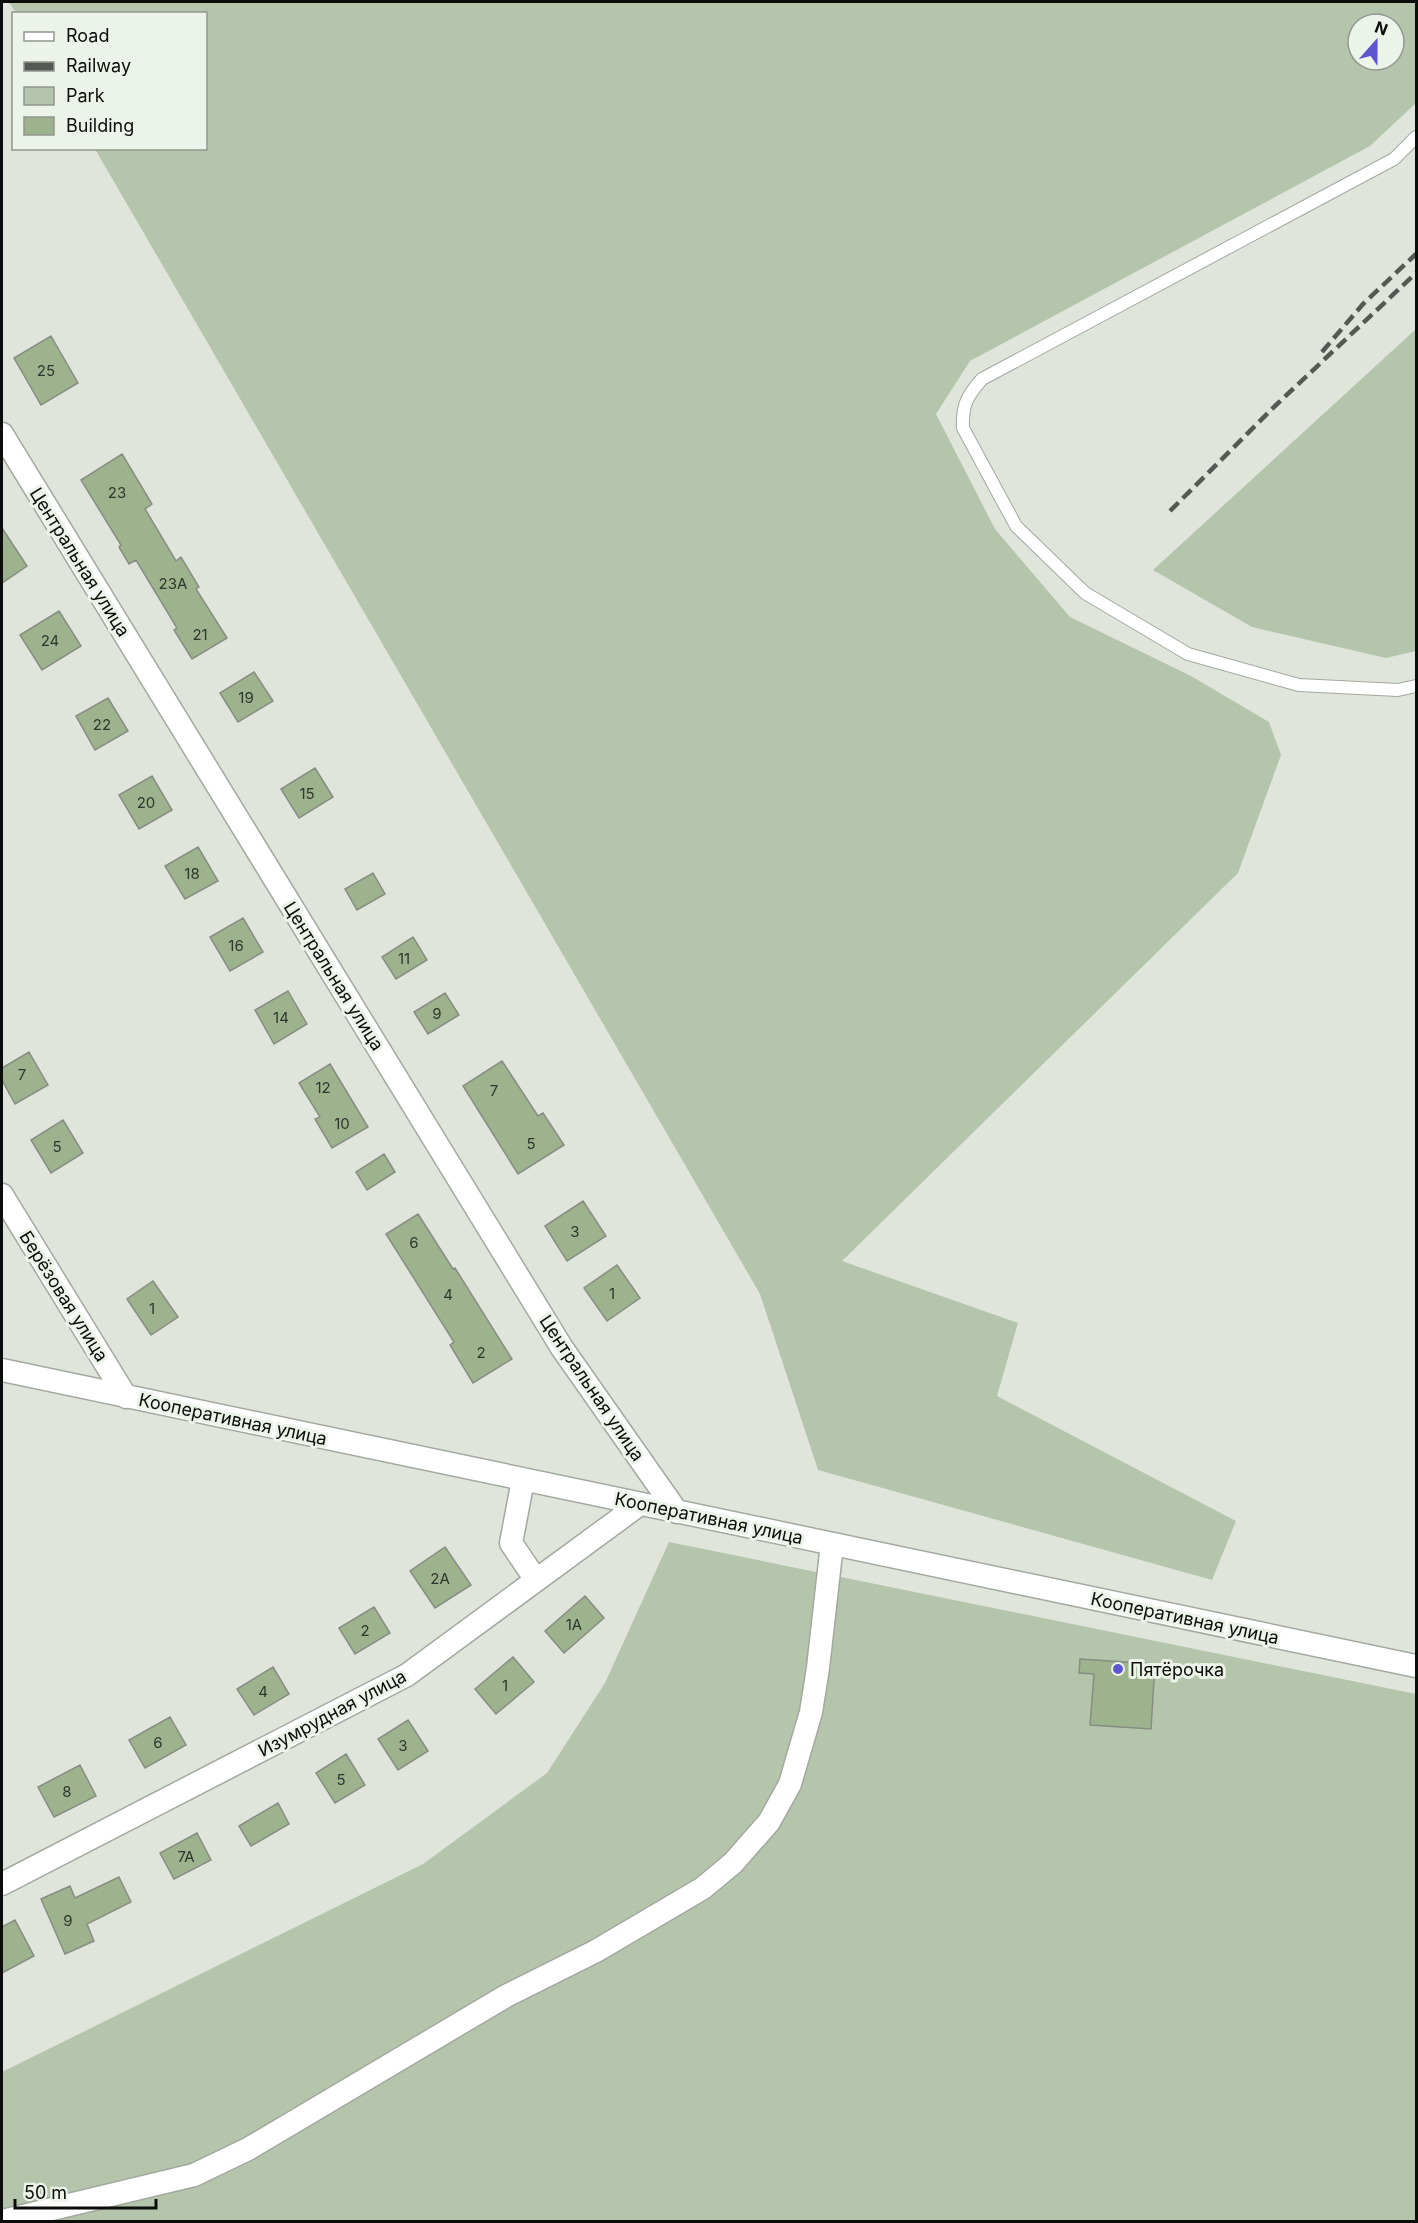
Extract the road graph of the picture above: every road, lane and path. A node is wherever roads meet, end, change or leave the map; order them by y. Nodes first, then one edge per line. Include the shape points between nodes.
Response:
1 (1416, 137) edge
2 (2, 434) edge
3 (1416, 686) edge
4 (2, 1195) edge
5 (2, 1370) edge
6 (126, 1397) junction
7 (523, 1480) junction
8 (640, 1504) junction
9 (677, 1512) junction
10 (832, 1544) junction
11 (536, 1580) junction
12 (1416, 1666) edge
13 (2, 1884) edge
14 (2, 2221) edge

1 - 3 lane via 1394,159 982,379 968,395 962,415 963,428 1016,526 1095,599 1188,654 1299,685 1398,690
2 - 9 street, Центральная улица via 562,1348
4 - 6 street, Берёзовая улица
5 - 6 street, Кооперативная улица
6 - 7 street, Кооперативная улица
7 - 8 street, Кооперативная улица
7 - 11 street via 511,1543
8 - 9 street, Кооперативная улица
8 - 11 street, Изумрудная улица
9 - 10 street, Кооперативная улица
10 - 12 street, Кооперативная улица
10 - 14 street via 811,1712 790,1784 769,1822 733,1863 703,1888 596,1951 506,1996 248,2149 194,2175
11 - 13 street, Изумрудная улица via 407,1675

